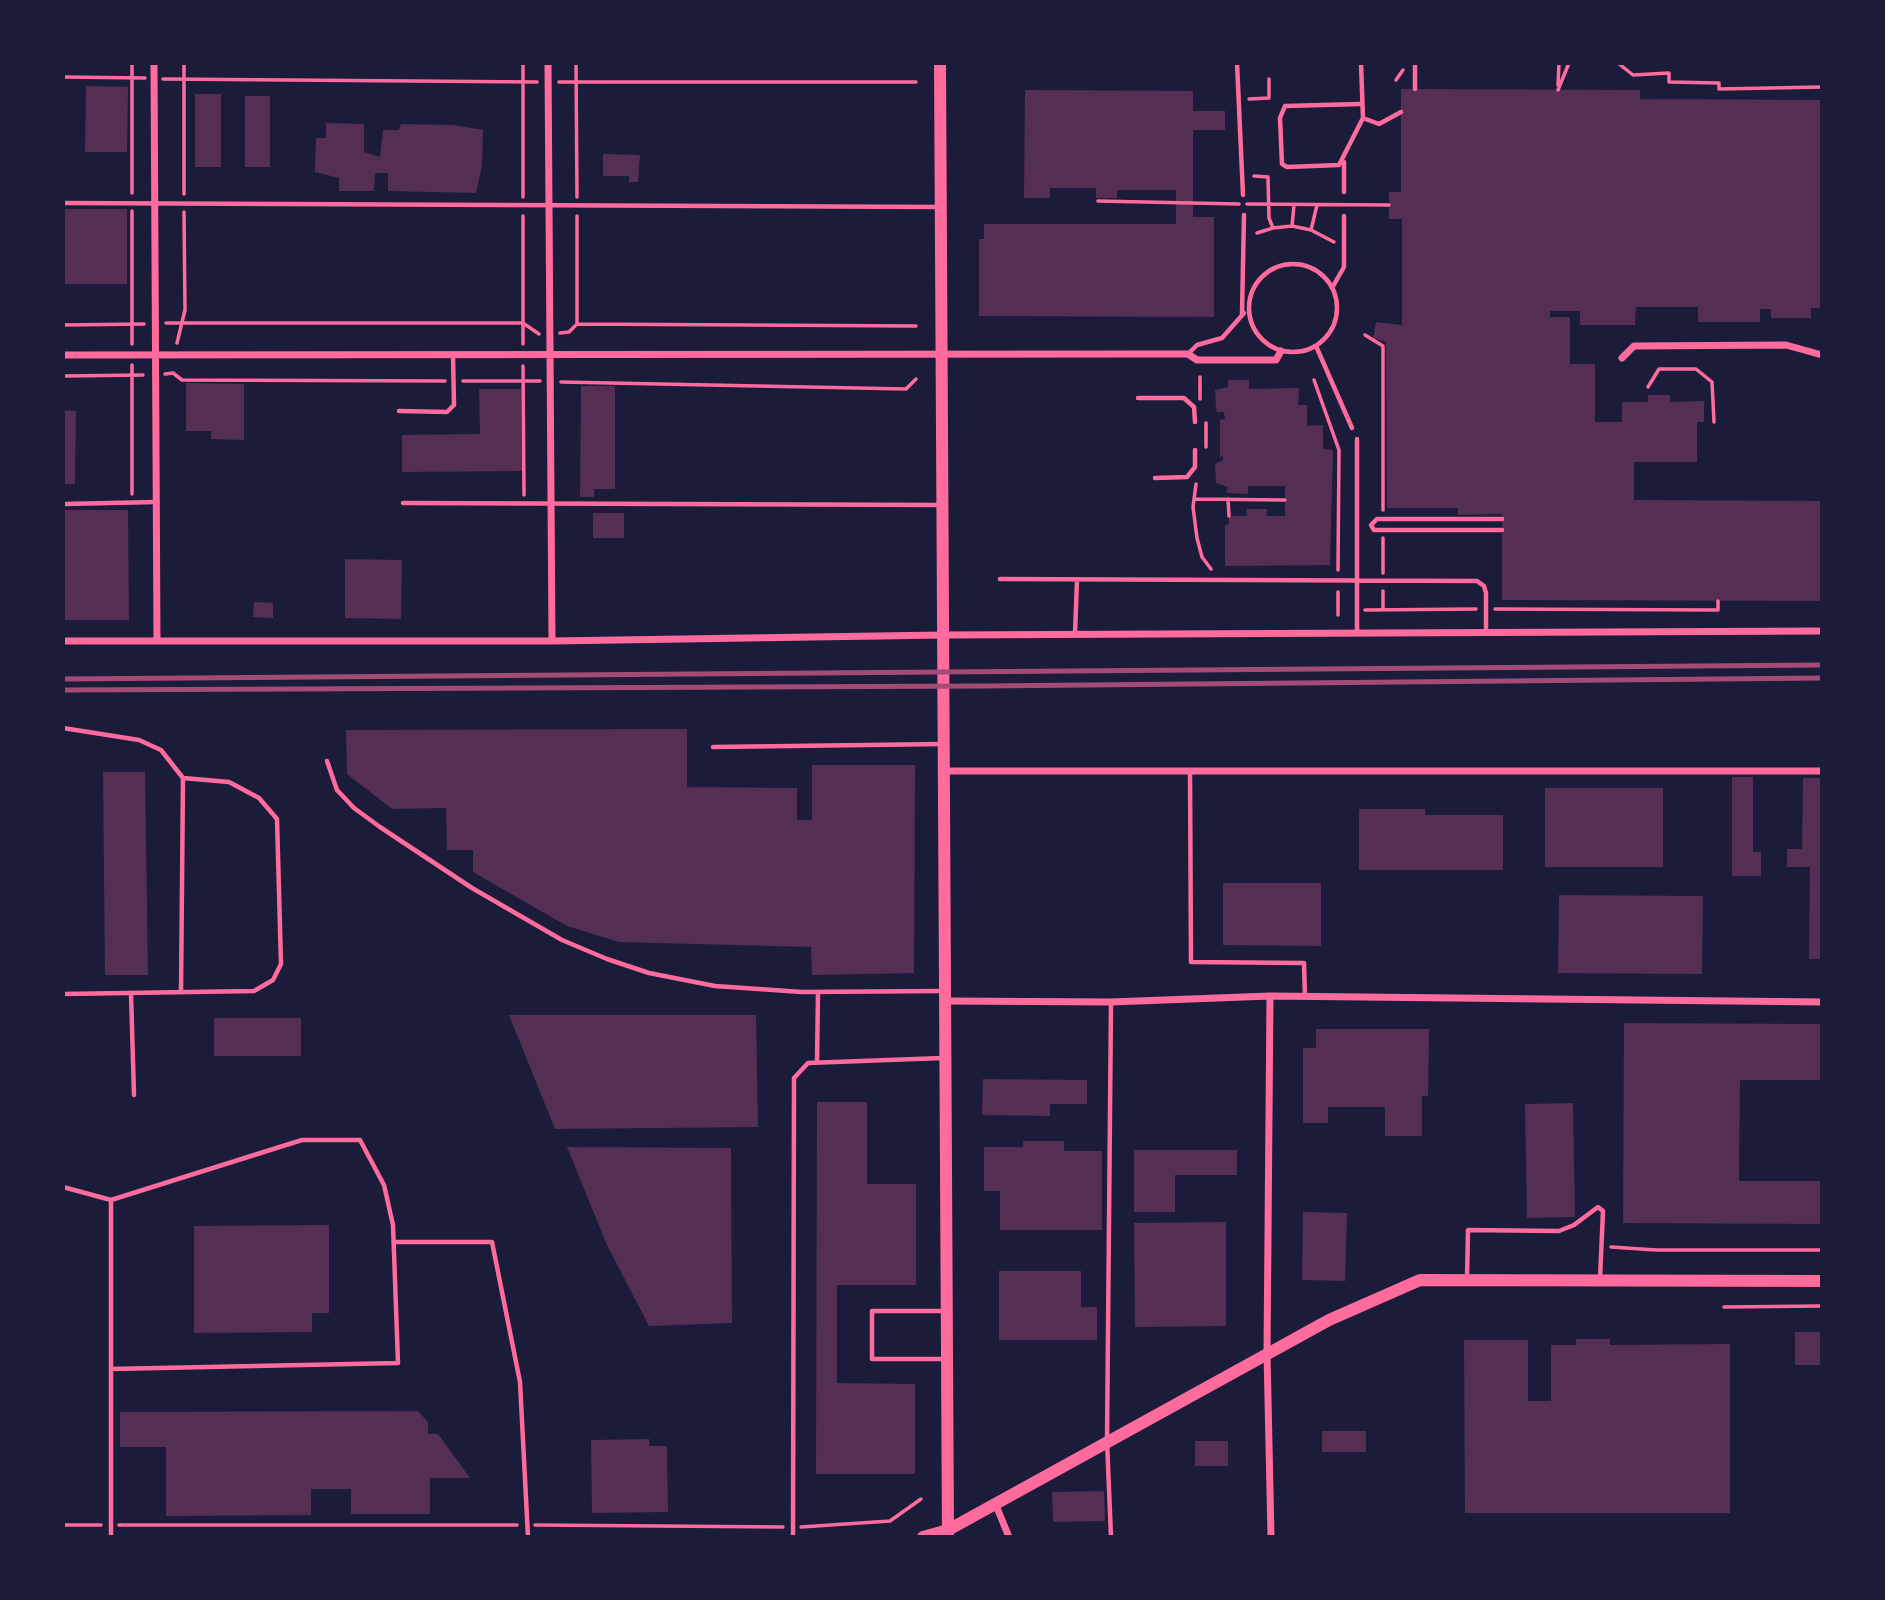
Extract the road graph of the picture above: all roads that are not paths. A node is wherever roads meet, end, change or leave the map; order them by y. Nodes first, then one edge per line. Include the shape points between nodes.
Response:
1 (154, 63) edge
2 (548, 63) edge
3 (940, 63) edge
4 (1237, 63) edge
5 (1361, 63) edge
6 (1415, 63) edge
7 (1415, 89) dead end
8 (1360, 104) junction
9 (1401, 113) dead end
10 (1363, 118) junction
11 (1344, 161) junction
12 (1344, 192) dead end
13 (1243, 195) dead end
14 (155, 202) junction
15 (63, 203) edge
16 (549, 205) junction
17 (941, 207) junction
18 (1244, 215) dead end
19 (1344, 216) dead end
20 (1332, 288) junction
21 (1245, 313) junction
22 (1316, 346) junction
23 (1281, 351) junction
24 (453, 354) junction
25 (1188, 354) junction
26 (63, 355) edge
27 (156, 355) junction
28 (550, 355) junction
29 (941, 355) junction
30 (1822, 355) edge
31 (1622, 358) dead end
32 (1139, 398) dead end
33 (399, 411) dead end
34 (1195, 422) dead end
35 (1352, 428) dead end
36 (1357, 439) dead end
37 (1195, 450) dead end
38 (1156, 478) dead end
39 (156, 502) junction
40 (403, 503) dead end
41 (551, 503) junction
42 (63, 504) edge
43 (942, 505) junction
44 (1452, 519) junction
45 (1502, 519) dead end
46 (1358, 525) junction
47 (1371, 526) junction
48 (1452, 530) junction
49 (1502, 530) dead end
50 (1000, 579) dead end
51 (1077, 580) junction
52 (1358, 582) junction
53 (1822, 631) edge
54 (1486, 632) junction
55 (1357, 633) junction
56 (1075, 634) junction
57 (943, 635) junction
58 (63, 641) edge
59 (157, 641) junction
60 (552, 641) junction
61 (63, 728) edge
62 (944, 744) junction
63 (713, 747) dead end
64 (327, 761) dead end
65 (944, 771) junction
66 (1189, 771) junction
67 (1822, 771) edge
68 (183, 778) junction
69 (181, 992) junction
70 (818, 992) junction
71 (131, 993) junction
72 (63, 994) edge
73 (946, 996) junction
74 (1270, 996) junction
75 (1305, 997) junction
76 (1111, 1002) junction
77 (1822, 1002) edge
78 (946, 1058) junction
79 (817, 1062) junction
80 (134, 1095) dead end
81 (63, 1187) edge
82 (111, 1200) junction
83 (395, 1242) junction
84 (1466, 1279) junction
85 (1601, 1279) junction
86 (1822, 1281) edge
87 (947, 1311) junction
88 (1268, 1353) junction
89 (947, 1359) junction
90 (111, 1369) junction
91 (1107, 1441) junction
92 (995, 1503) junction
93 (948, 1533) edge
94 (111, 1537) edge
95 (528, 1537) edge
96 (793, 1537) edge
97 (923, 1537) edge
98 (1009, 1537) edge
99 (1111, 1537) edge
100 (1271, 1537) edge

1 - 14 street
2 - 16 street
3 - 17 street
4 - 13 lane
5 - 8 lane
6 - 7 lane
8 - 10 lane
8 - 11 lane via 1285,106 1280,118 1280,159 1287,167
9 - 10 lane via 1379,124
10 - 11 lane
11 - 12 lane
14 - 15 lane
14 - 16 lane
14 - 27 street
16 - 17 lane
16 - 28 street
17 - 29 street
18 - 21 lane
19 - 20 lane via 1344,267
20 - 21 lane via 1318,271 1305,265 1277,266 1255,283
20 - 22 lane via 1335,323
21 - 23 lane via 1260,339
21 - 25 lane via 1222,338 1197,345
22 - 23 lane via 1302,352
22 - 35 lane
23 - 25 street via 1276,360 1197,360
24 - 27 street
24 - 28 street
24 - 33 lane via 454,405 447,412
25 - 29 street
26 - 27 street
27 - 39 street
28 - 29 street
28 - 41 street
29 - 43 street
30 - 31 street via 1786,345 1634,346
32 - 34 lane via 1184,398 1194,407
36 - 46 lane
37 - 38 lane via 1195,467 1187,477
39 - 42 lane
39 - 59 street
40 - 41 lane
41 - 43 lane
41 - 60 street
43 - 57 street
44 - 45 lane
44 - 47 lane via 1374,519
44 - 48 lane
46 - 47 lane
46 - 52 lane
47 - 48 lane via 1374,530
48 - 49 lane
50 - 51 lane
51 - 52 lane
51 - 56 lane
52 - 54 lane via 1477,581 1484,586
52 - 55 lane
53 - 54 street
54 - 55 street
55 - 56 street
56 - 57 street
57 - 60 street
57 - 62 street
58 - 59 street
59 - 60 street
61 - 68 lane via 139,740 161,750
62 - 63 lane
62 - 65 street
64 - 70 lane via 337,790 354,808 472,888 562,940 607,959 685,981
65 - 66 street
65 - 73 street
66 - 67 street
66 - 75 lane via 1191,962 1304,963
68 - 69 lane
68 - 69 lane via 229,782 259,798 277,819 281,964 273,980 254,991
69 - 71 lane
70 - 73 lane
70 - 79 lane
71 - 72 lane
71 - 80 lane
73 - 76 street
73 - 78 street
74 - 75 street
74 - 76 street
74 - 88 street
75 - 77 street
76 - 91 lane
78 - 79 lane
78 - 87 street
79 - 96 lane via 800,1068 794,1078
81 - 82 lane
82 - 83 lane via 302,1140 360,1140 384,1185
82 - 90 lane
83 - 90 lane via 398,1363
83 - 95 lane via 492,1242 520,1382
84 - 85 street
84 - 85 lane via 1468,1230 1559,1231 1598,1207 1603,1212
84 - 88 street via 1420,1280
85 - 86 street
87 - 89 street
87 - 89 lane via 872,1311 872,1359
88 - 91 street
88 - 100 street
89 - 93 street
90 - 94 lane
91 - 92 street
91 - 99 lane
92 - 93 street
92 - 98 street
93 - 97 street

